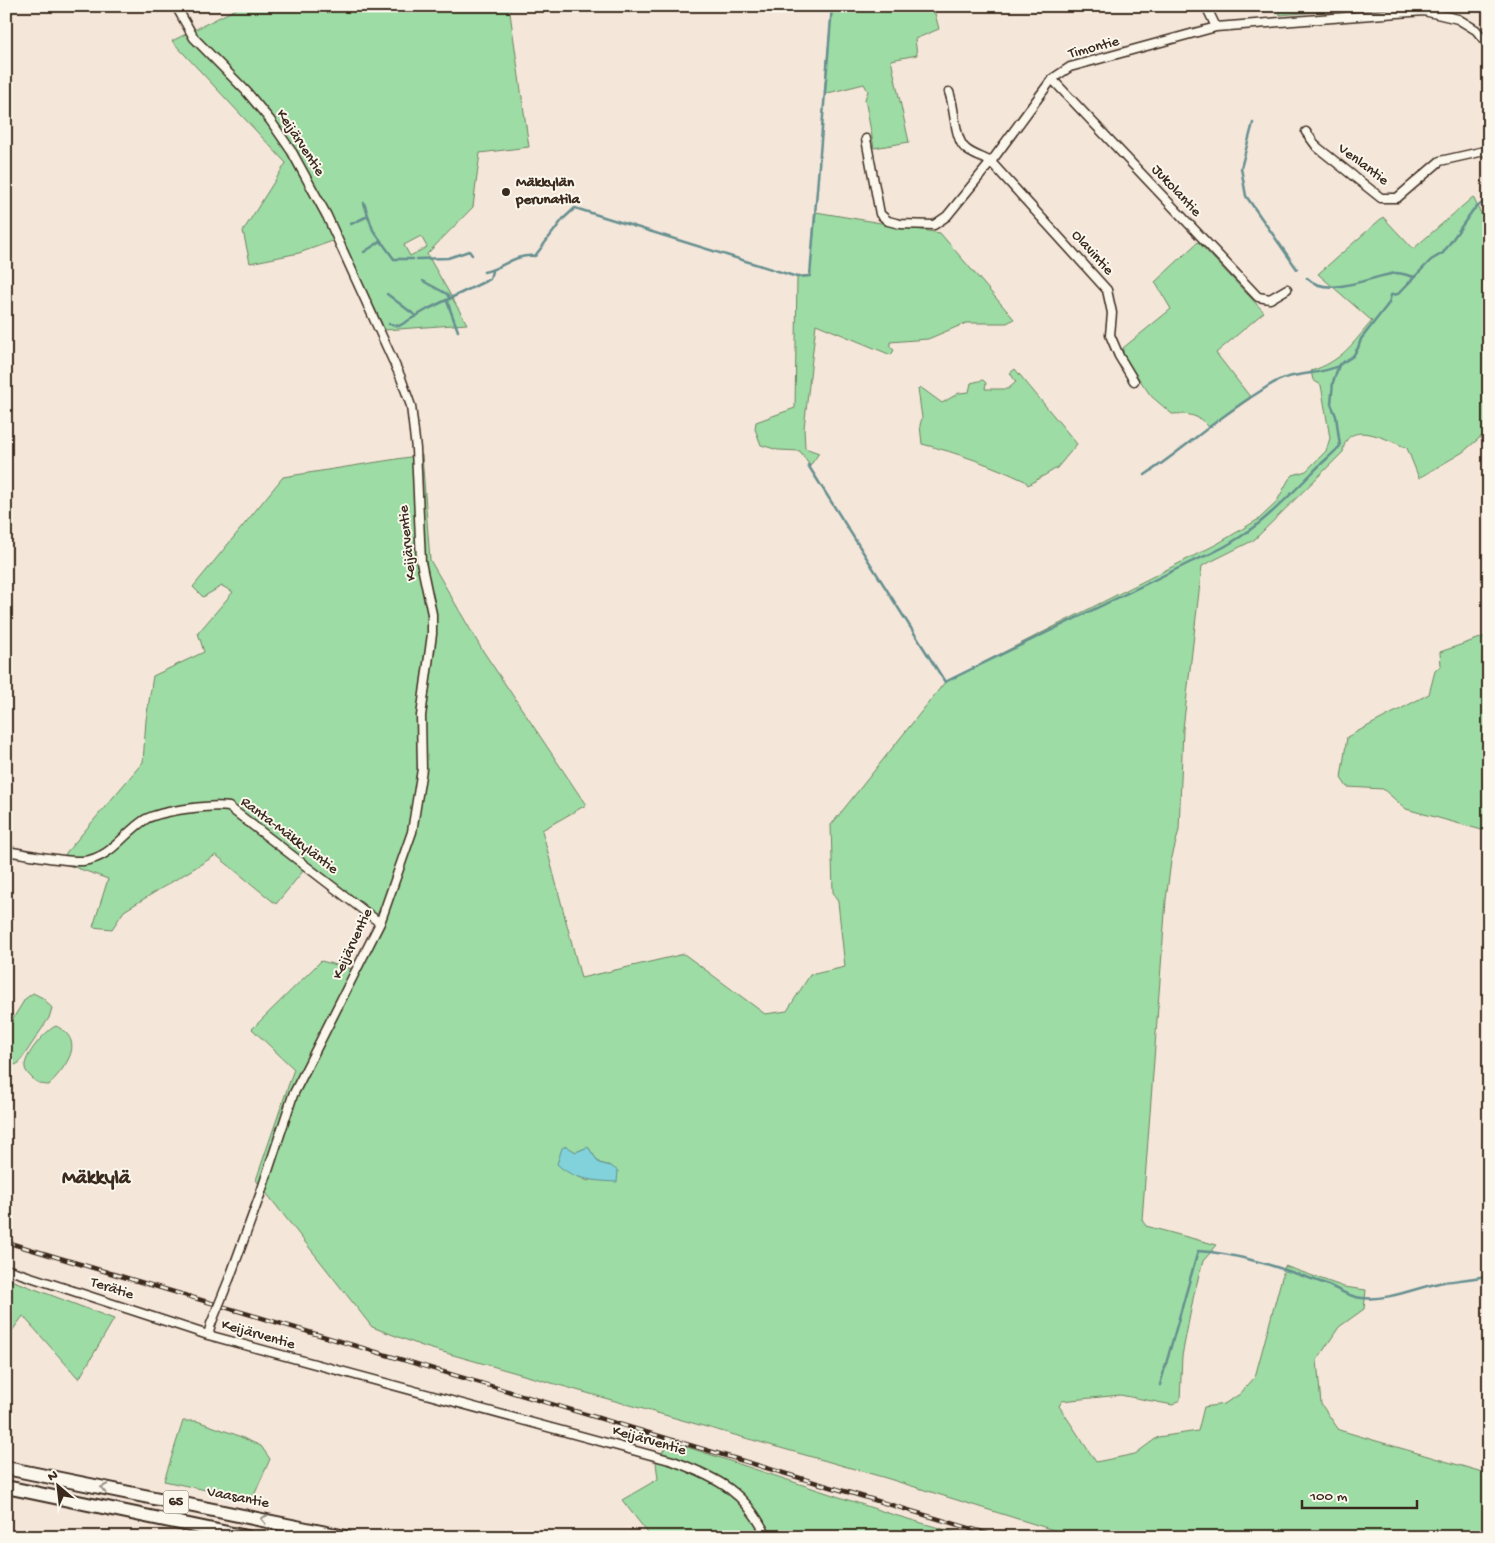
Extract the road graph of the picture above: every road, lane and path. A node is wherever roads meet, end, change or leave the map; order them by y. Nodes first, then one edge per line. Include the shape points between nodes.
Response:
1 (176, 6) edge
2 (1206, 6) edge
3 (1424, 8) edge
4 (1216, 27) junction
5 (1489, 46) edge
6 (1052, 79) junction
7 (949, 92) dead end
8 (1306, 132) dead end
9 (866, 139) dead end
10 (1489, 150) edge
11 (991, 162) junction
12 (1287, 289) dead end
13 (1134, 381) dead end
14 (6, 851) edge
15 (380, 923) junction
16 (6, 1269) edge
17 (208, 1335) junction
18 (6, 1468) edge
19 (6, 1487) edge
20 (247, 1537) edge
21 (346, 1537) edge
22 (767, 1537) edge

1 - 15 street, Keijärventie via 194,38 246,91 292,152 327,216 411,406 421,562 432,614 432,634 421,716 422,769 412,832
2 - 4 street
3 - 4 street, Timontie
3 - 5 street, Timontie via 1458,19 1476,30
4 - 6 street, Timontie via 1070,67
6 - 11 street, Timontie
6 - 12 street, Jukolantie via 1258,298 1270,299
7 - 11 street via 958,137 965,149
8 - 10 street, Venlantie via 1318,147 1381,198 1397,198 1440,161
9 - 11 street, Timontie via 880,214 893,222 934,225 947,216
11 - 13 street, Olavintie via 1107,290 1112,313 1110,335 1118,356
14 - 15 street, Ranta-Mäkkyläntie via 83,860 103,855 114,848 147,819 194,807 229,807
15 - 17 street, Keijärventie, bridge via 293,1095
16 - 17 street, Terätie
17 - 22 street, Keijärventie via 673,1461 712,1477 733,1490 756,1514
21 -> 18 highway, Vaasantie / 65
19 - 20 highway, 65

